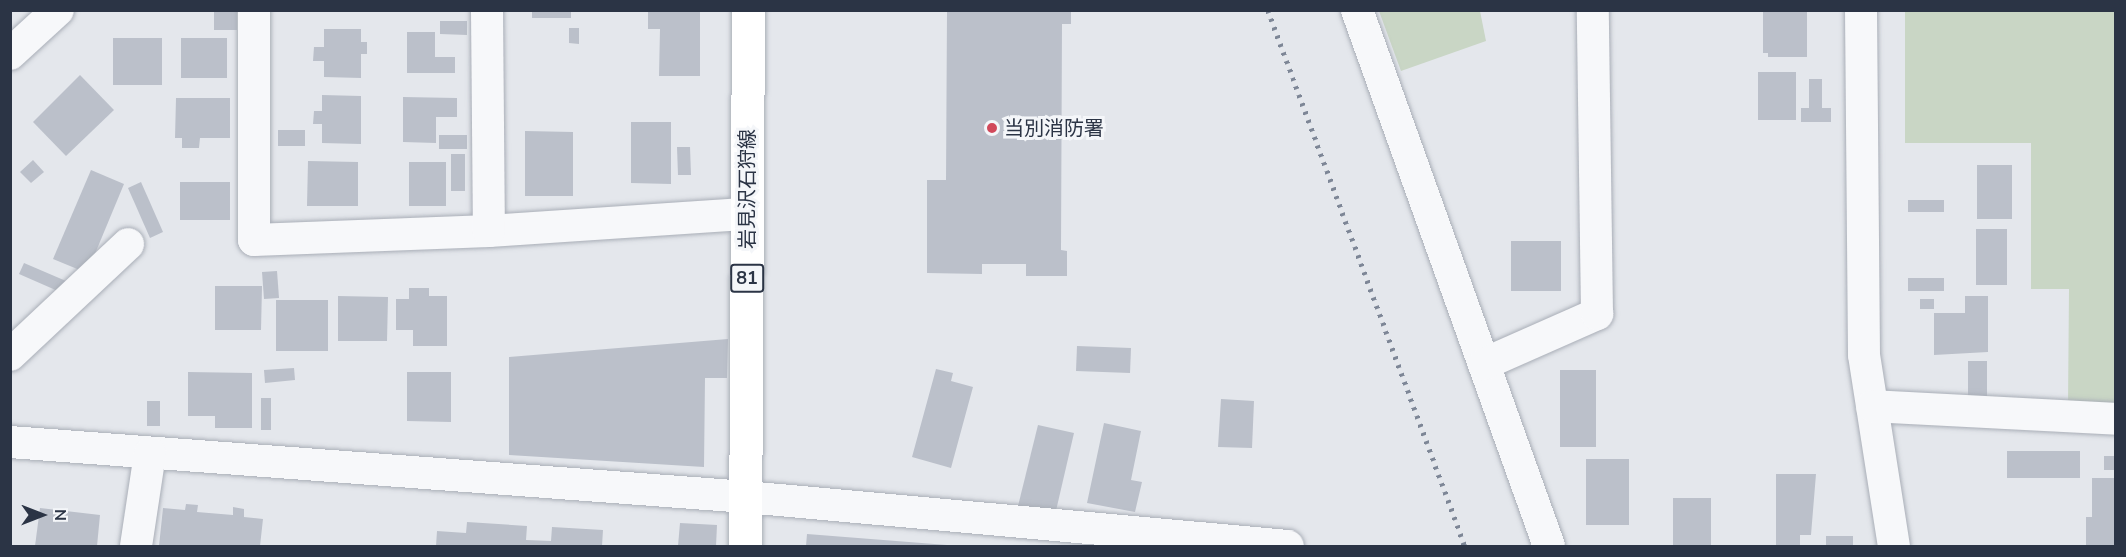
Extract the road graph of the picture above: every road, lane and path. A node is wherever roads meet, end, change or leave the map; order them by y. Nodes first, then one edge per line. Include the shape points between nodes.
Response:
1 (58, 10) edge
2 (254, 10) edge
3 (487, 10) edge
4 (748, 10) edge
5 (1357, 10) edge
6 (1593, 10) edge
7 (1861, 10) edge
8 (10, 54) edge
9 (747, 214) junction
10 (489, 231) junction
11 (128, 244) dead end
12 (10, 355) edge
13 (1484, 364) junction
14 (1872, 406) junction
15 (2115, 419) edge
16 (10, 442) edge
17 (150, 453) junction
18 (746, 497) junction
19 (136, 546) edge
20 (745, 546) edge
21 (1288, 546) edge
22 (1549, 546) edge
23 (1894, 546) edge

1 - 8 street
2 - 10 street via 254,240
3 - 10 street
4 - 9 main road, 岩見沢石狩線 / 81
5 - 13 street
6 - 13 street via 1597,314
7 - 14 street via 1864,355
9 - 10 street
9 - 18 main road, 岩見沢石狩線 / 81
11 - 12 street
13 - 22 street
14 - 15 street
14 - 23 street
16 - 17 street
17 - 18 street
17 - 19 street
18 - 20 main road, 岩見沢石狩線 / 81
18 - 21 street

